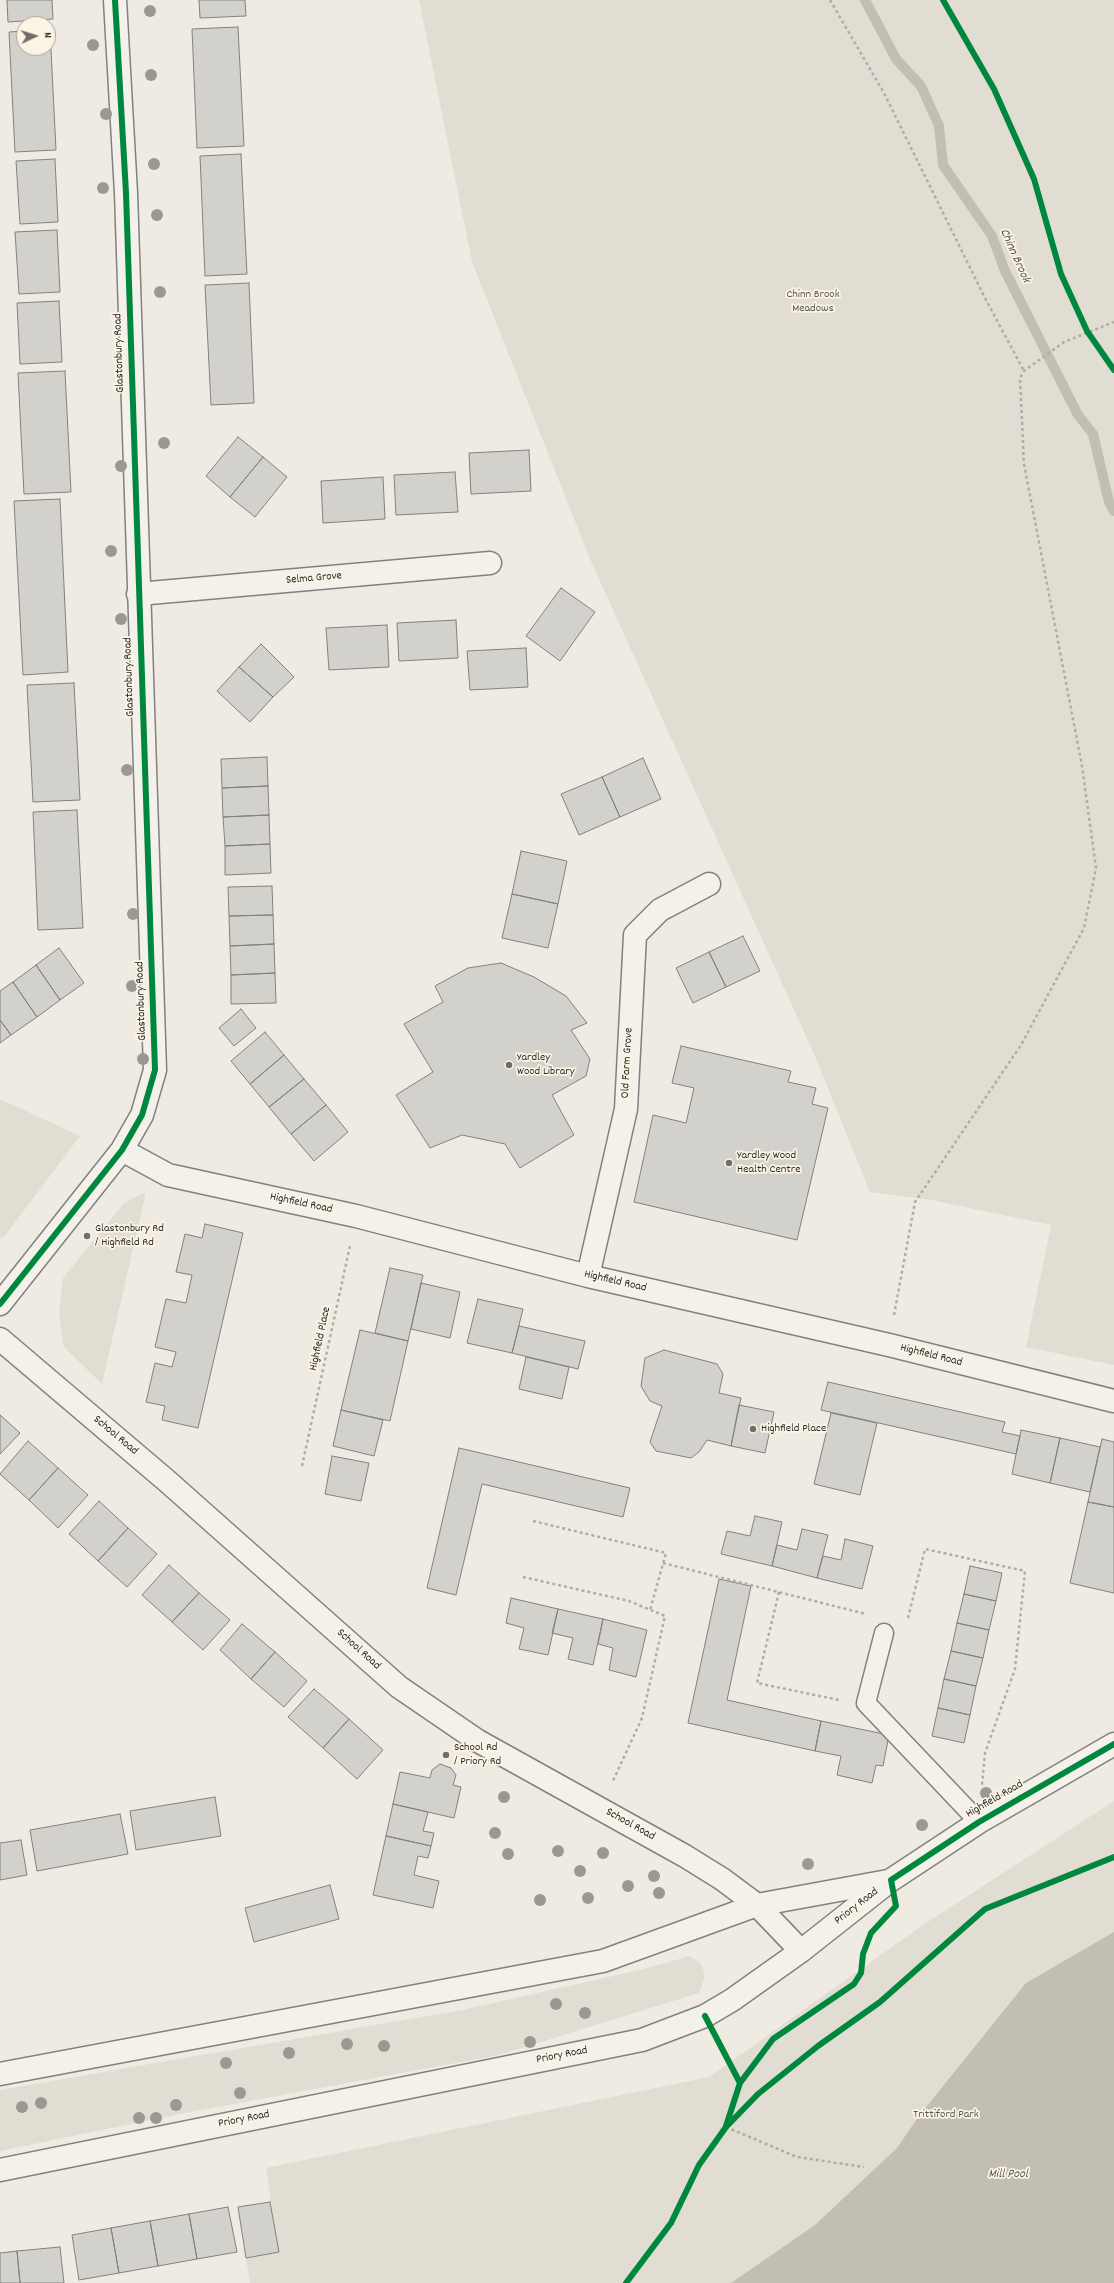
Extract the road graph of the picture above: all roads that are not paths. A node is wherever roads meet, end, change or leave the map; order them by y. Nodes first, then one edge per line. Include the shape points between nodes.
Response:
1 (115, 0) edge
2 (490, 564) dead end
3 (138, 594) junction
4 (709, 884) dead end
5 (122, 1150) junction
6 (588, 1276) junction
7 (0, 1304) edge
8 (0, 1339) edge
9 (1114, 1401) edge
10 (886, 1626) road end
11 (1114, 1744) edge
12 (987, 1818) junction
13 (891, 1880) junction
14 (757, 1905) junction
15 (801, 1951) junction
16 (0, 2074) edge
17 (0, 2170) edge

1 - 3 street, Glastonbury Road via 126,193
2 - 3 street, Selma Grove
3 - 5 street, Glastonbury Road via 155,1070 142,1115
4 - 6 street, Old Farm Grove via 660,910 635,935 626,1109
5 - 6 street, Highfield Road via 168,1175 356,1216
5 - 7 street, Glastonbury Road
6 - 9 street, Highfield Road via 889,1345
8 - 14 street, School Road via 167,1481 399,1686 478,1741 685,1856
10 - 12 lane via 866,1703
11 - 12 street, Highfield Road
12 - 13 street, Highfield Road
13 - 14 street, Priory Road
13 - 15 street, Priory Road
14 - 15 street, School Road
14 - 16 street, Priory Road via 603,1961
15 - 17 street, Priory Road via 732,2000 704,2016 642,2040

